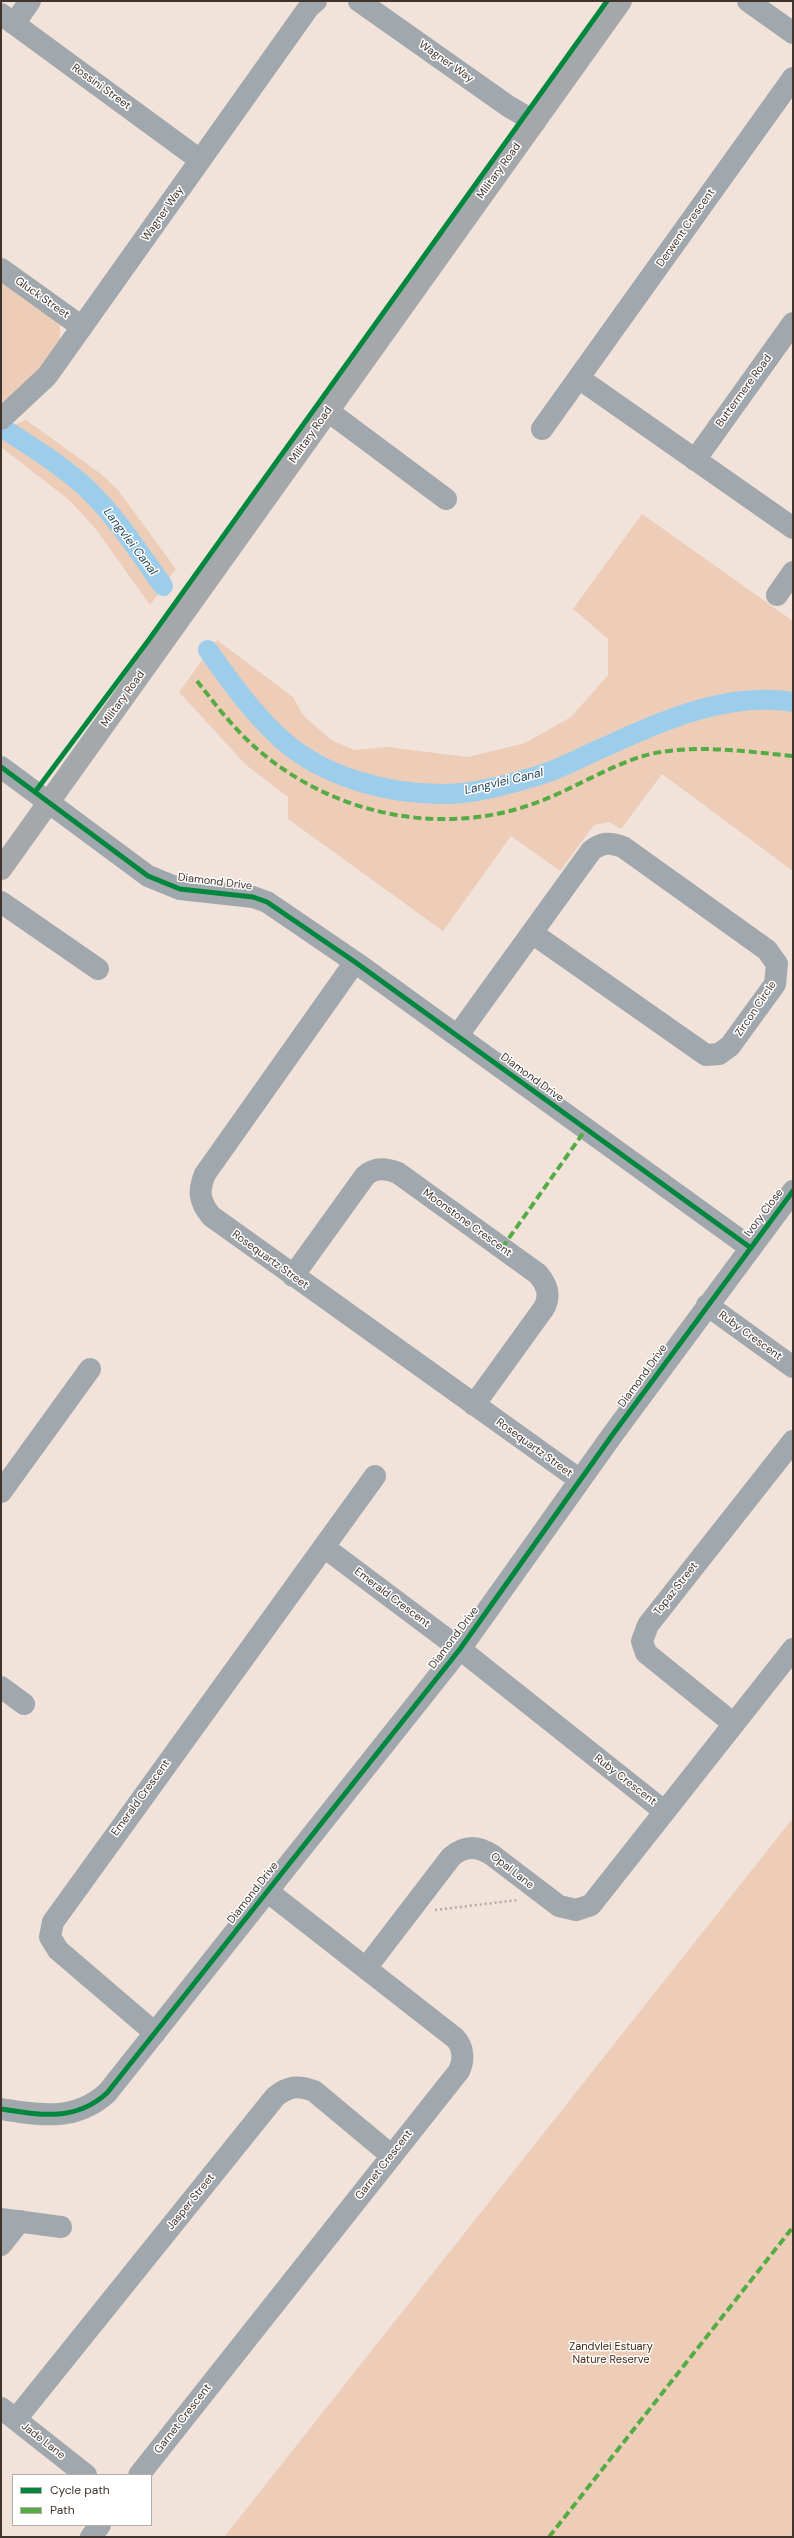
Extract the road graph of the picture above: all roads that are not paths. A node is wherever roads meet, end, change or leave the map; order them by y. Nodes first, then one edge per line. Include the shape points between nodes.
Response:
1 (30, 1) edge
2 (316, 1) edge
3 (359, 1) edge
4 (621, 1) edge
5 (748, 1) edge
6 (7, 19) edge
7 (793, 33) edge
8 (793, 78) edge
9 (535, 122) junction
10 (200, 160) junction
11 (1, 269) edge
12 (793, 322) edge
13 (82, 327) junction
14 (580, 379) junction
15 (328, 411) junction
16 (3, 417) edge
17 (542, 428) dead end
18 (695, 460) junction
19 (446, 499) dead end
20 (793, 528) edge
21 (793, 572) edge
22 (778, 596) dead end
23 (1, 766) edge
24 (48, 803) junction
25 (1, 869) edge
26 (1, 902) edge
27 (532, 932) junction
28 (355, 962) junction
29 (98, 970) dead end
30 (458, 1035) junction
31 (793, 1191) edge
32 (751, 1248) junction
33 (293, 1276) junction
34 (707, 1305) junction
35 (793, 1367) edge
36 (90, 1369) dead end
37 (474, 1405) junction
38 (793, 1441) edge
39 (375, 1476) dead end
40 (580, 1480) junction
41 (1, 1492) edge
42 (324, 1547) junction
43 (460, 1649) junction
44 (793, 1649) edge
45 (1, 1687) edge
46 (24, 1704) dead end
47 (734, 1724) junction
48 (664, 1811) junction
49 (267, 1891) junction
50 (366, 1968) junction
51 (155, 2033) junction
52 (1, 2109) edge
53 (392, 2156) junction
54 (10, 2220) edge
55 (61, 2227) dead end
56 (1, 2245) edge
57 (8, 2414) edge
58 (85, 2474) edge
59 (140, 2474) edge
60 (99, 2526) edge
61 (91, 2537) edge

1 - 6 street
2 - 10 street, Wagner Way via 309,7
3 - 9 street, Wagner Way via 508,106
4 - 9 main road, Military Road
5 - 7 street
6 - 10 street, Rossini Street
8 - 14 street, Derwent Crescent
9 - 15 main road, Military Road
10 - 13 street, Wagner Way
11 - 13 street, Gluck Street
12 - 18 street, Buttermere Road
13 - 16 street, Wagner Way via 37,388
14 - 17 street, Derwent Crescent
14 - 18 street
15 - 19 street
15 - 24 main road, Military Road
18 - 20 street
21 - 22 street
23 - 24 street, Diamond Drive
24 - 25 main road, Military Road
24 - 28 street, Diamond Drive via 148,876 180,889 260,899
26 - 29 street
27 - 27 street, Zircon Circle via 591,851 599,845 610,843 631,853 767,950 777,964 776,977 772,988 730,1046 719,1054 706,1055
27 - 30 street, Zircon Circle
28 - 30 street, Diamond Drive
28 - 33 street, Rosequartz Street via 205,1174 200,1186 200,1197 211,1216
30 - 32 street, Diamond Drive
31 - 32 street, Ivory Close
32 - 34 street, Diamond Drive
33 - 37 street, Rosequartz Street
33 - 37 street, Moonstone Crescent via 365,1176 377,1169 398,1173 538,1274 547,1289 548,1298 544,1308
34 - 35 street, Ruby Crescent
34 - 40 street, Diamond Drive
36 - 41 street
37 - 40 street, Rosequartz Street
38 - 47 street, Topaz Street via 648,1625 642,1641 646,1653
39 - 42 street, Emerald Crescent
40 - 43 street, Diamond Drive
42 - 43 street, Emerald Crescent
42 - 51 street, Emerald Crescent via 53,1922 50,1937 58,1950
43 - 48 street, Ruby Crescent
43 - 49 street, Diamond Drive
44 - 47 street, Ruby Crescent
45 - 46 street
47 - 48 street, Ruby Crescent
48 - 50 street, Opal Lane via 596,1900 586,1908 570,1909 553,1903 492,1855 476,1848 464,1848 451,1857
49 - 50 street, Garnet Crescent
49 - 51 street, Diamond Drive
50 - 53 street, Garnet Crescent via 455,2038 462,2051 459,2071
51 - 52 street, Diamond Drive via 107,2093 82,2110 45,2116
53 - 57 street, Jasper Street via 314,2091 302,2087 284,2090 275,2097
53 - 59 street, Garnet Crescent
54 - 55 street
54 - 56 street
57 - 58 street, Jade Lane
60 - 61 street

